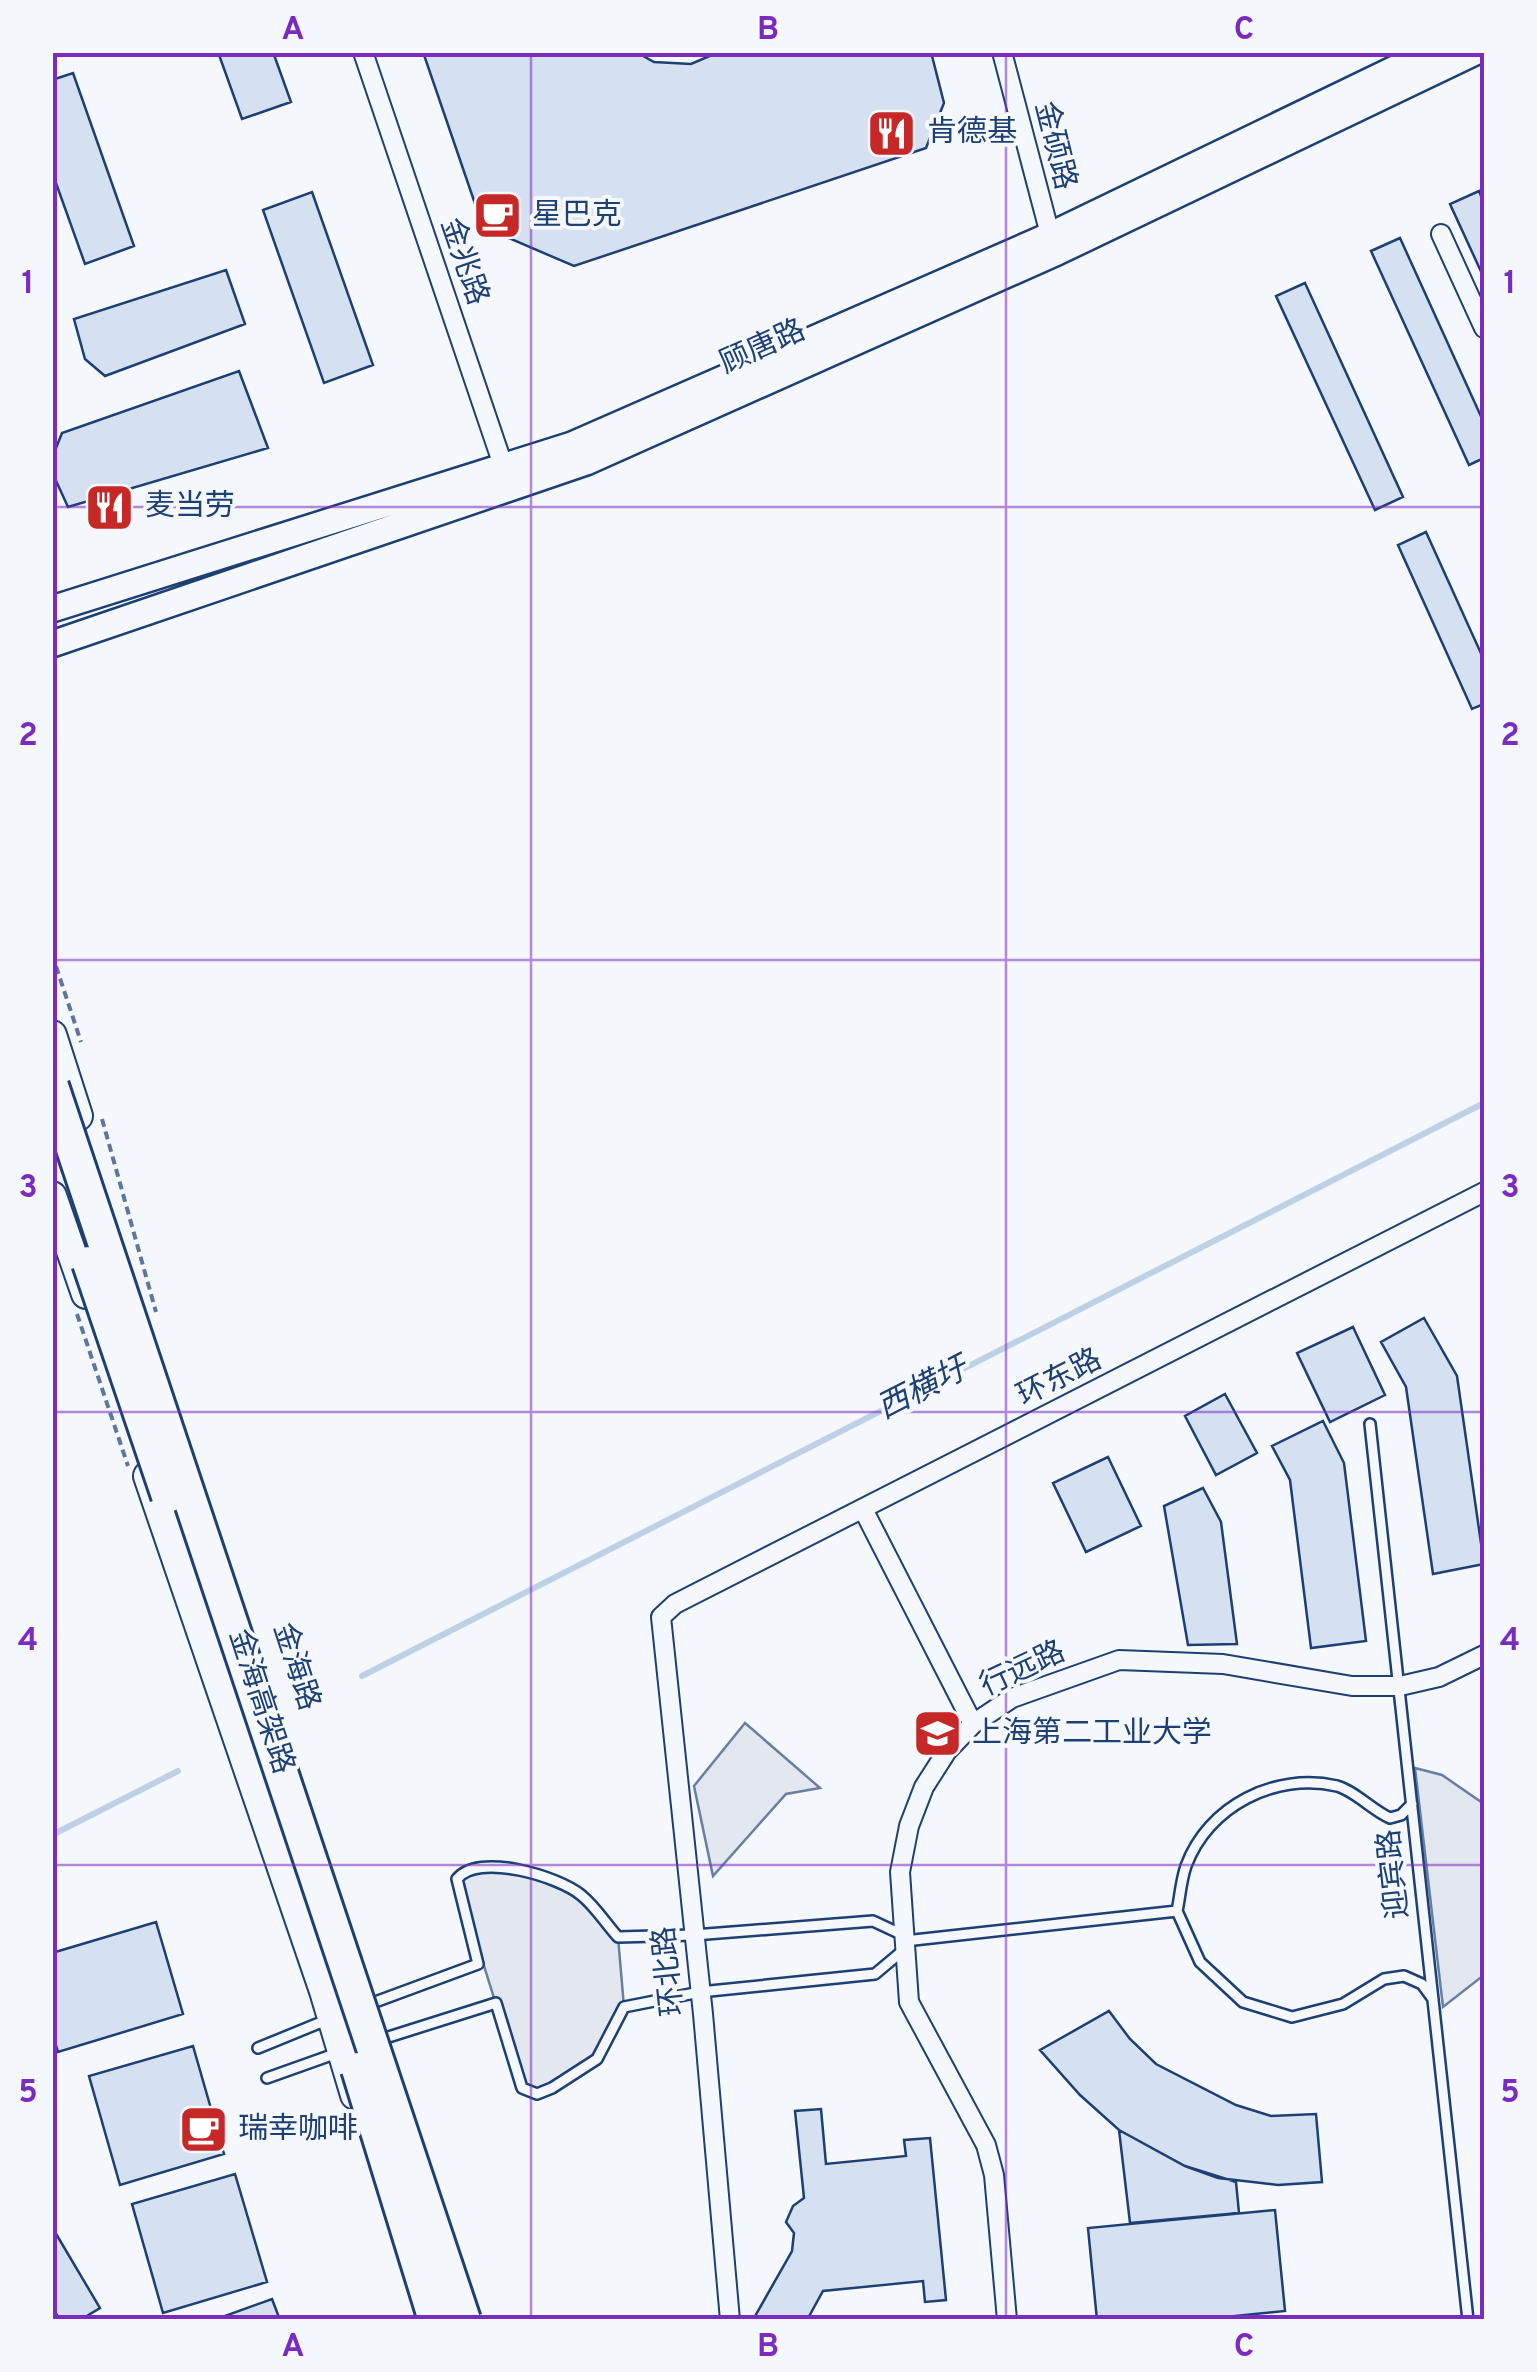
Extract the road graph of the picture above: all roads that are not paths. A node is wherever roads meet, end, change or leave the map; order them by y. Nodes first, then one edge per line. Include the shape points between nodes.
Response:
1 (363, 52) edge
2 (1002, 52) edge
3 (1430, 52) edge
4 (1476, 52) edge
5 (1440, 234) dead end
6 (1052, 244) junction
7 (1484, 328) edge
8 (508, 478) junction
9 (52, 609) edge
10 (52, 644) edge
11 (52, 1035) edge
12 (52, 1086) edge
13 (52, 1154) edge
14 (1484, 1192) edge
15 (52, 1196) edge
16 (1370, 1424) dead end
17 (863, 1510) junction
18 (661, 1616) joint
19 (1484, 1655) edge
20 (1400, 1686) junction
21 (973, 1724) junction
22 (1412, 1804) junction
23 (1177, 1912) junction
24 (694, 1935) junction
25 (905, 1942) junction
26 (700, 1992) junction
27 (1433, 2000) junction
28 (370, 2004) junction
29 (332, 2018) junction
30 (381, 2040) junction
31 (258, 2048) dead end
32 (342, 2052) junction
33 (267, 2078) dead end
34 (425, 2320) edge
35 (435, 2320) edge
36 (464, 2320) edge
37 (472, 2320) edge
38 (730, 2320) edge
39 (1007, 2320) edge
40 (1468, 2320) edge

1 - 8 street, 金兆路
2 - 6 street, 金硕路
3 - 6 main road, 顾唐路
4 - 6 main road, 顾唐路
5 - 7 street
6 - 8 main road, 顾唐路 via 586,462
8 - 9 main road, 顾唐路
8 - 10 main road, 顾唐路
11 - 28 main road, 金海路
12 - 36 highway, 金海高架路, bridge
13 - 35 highway, 金海高架路, bridge via 327,1963
14 - 17 street, 环东路
15 - 29 main road
16 - 20 lane, 迎宾路
17 - 18 street, 环东路
17 - 21 street
18 - 24 street, 环北路
19 - 20 street, 行远路 via 1439,1677
20 - 21 street, 行远路 via 1352,1686 1224,1664 1119,1660 1012,1698
20 - 22 lane, 迎宾路
21 - 25 street, 行远路 via 947,1751 908,1826 900,1872
22 - 23 lane via 1390,1818 1340,1787 1301,1783 1262,1790 1206,1829 1186,1866
22 - 27 lane, 迎宾路
23 - 25 lane
23 - 27 lane via 1200,1962 1243,2002 1292,2017 1343,2004 1404,1976 1422,1984
24 - 25 lane via 872,1920
24 - 26 street, 环北路
24 - 28 lane via 618,1937 581,1895 542,1874 478,1865 457,1879 478,1964
25 - 26 lane via 875,1974
25 - 39 street, 行远路 via 910,2002 986,2145
26 - 30 lane via 624,2006 597,2059 537,2094 522,2088 496,2003
26 - 38 street, 环北路
27 - 40 lane, 迎宾路
28 - 29 lane
28 - 30 main road, 金海路
29 - 31 lane
29 - 32 main road
30 - 32 lane
30 - 37 main road, 金海路
32 - 33 lane
32 - 34 main road

